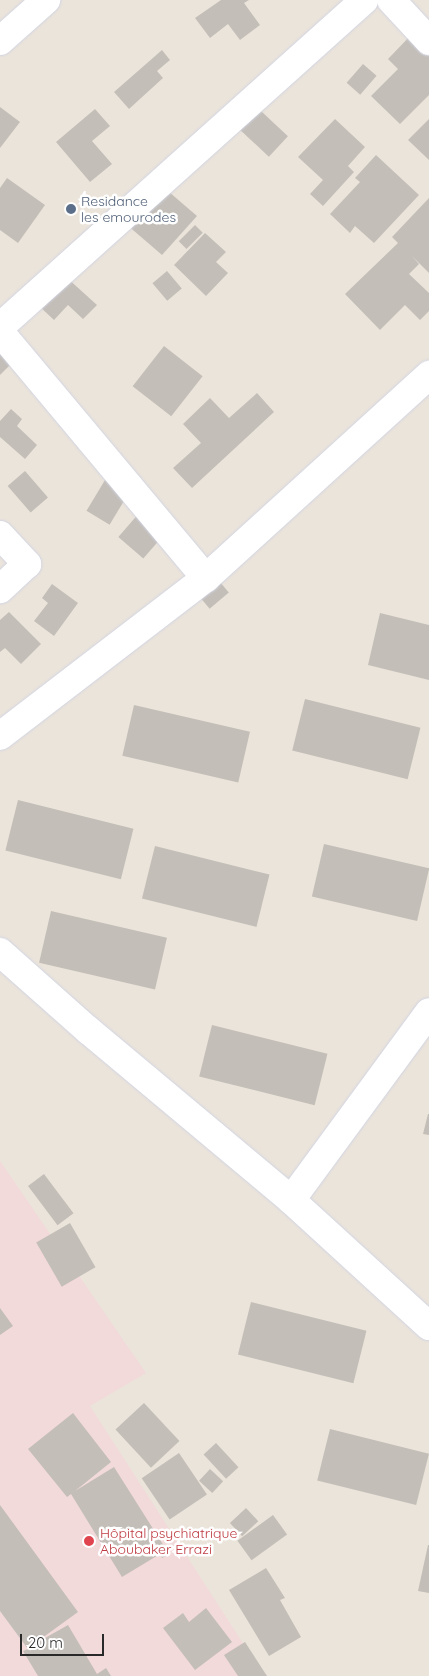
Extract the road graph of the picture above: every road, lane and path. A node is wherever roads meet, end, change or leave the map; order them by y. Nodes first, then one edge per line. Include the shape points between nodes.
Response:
1 (46, 0) edge
2 (364, 0) edge
3 (391, 0) edge
4 (0, 41) edge
5 (429, 41) edge
6 (0, 327) edge
7 (0, 332) edge
8 (429, 375) edge
9 (0, 535) edge
10 (206, 578) junction
11 (0, 589) edge
12 (0, 736) edge
13 (0, 952) edge
14 (429, 1012) edge
15 (291, 1200) junction
16 (429, 1326) edge

1 - 4 street
2 - 6 street
3 - 5 street
7 - 10 street
8 - 10 street
9 - 11 street via 27,564
10 - 12 street
13 - 15 street
14 - 15 street
15 - 16 street

